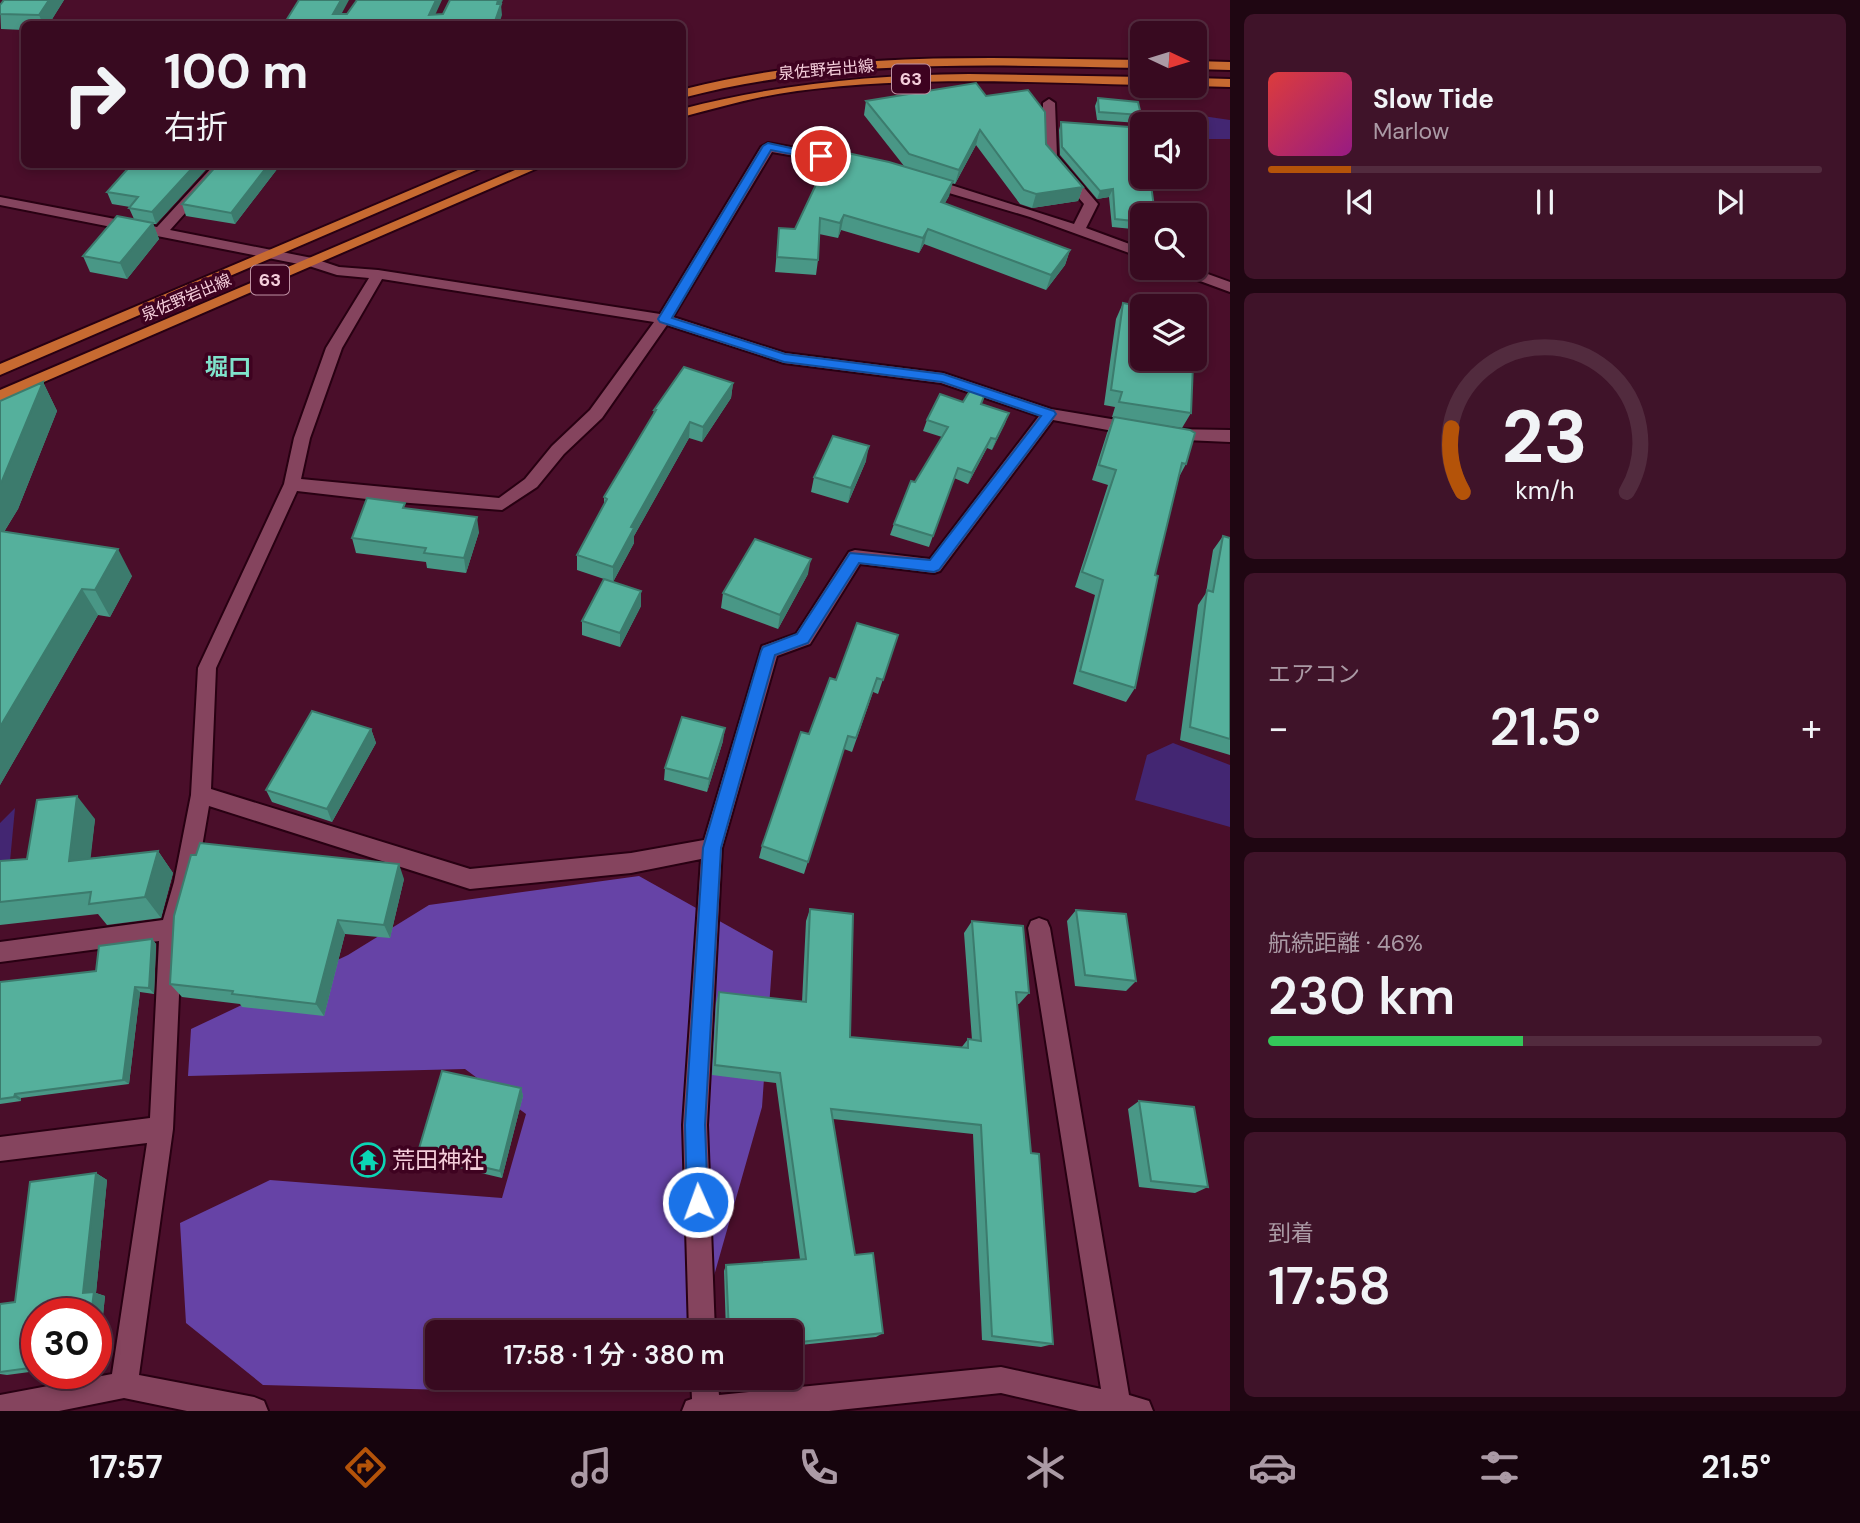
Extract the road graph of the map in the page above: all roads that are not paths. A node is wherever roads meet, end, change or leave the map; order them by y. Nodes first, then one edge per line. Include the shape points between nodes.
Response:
1 (1130, 64) edge
2 (1208, 65) edge
3 (1230, 66) edge
4 (1130, 81) edge
5 (1208, 82) edge
6 (1230, 83) edge
7 (686, 93) edge
8 (1049, 103) dead end
9 (686, 112) edge
10 (874, 166) edge
11 (219, 168) edge
12 (475, 168) edge
13 (532, 168) edge
14 (915, 178) edge
15 (0, 201) edge
16 (1078, 230) junction
17 (160, 232) junction
18 (1130, 249) edge
19 (273, 254) junction
20 (312, 262) junction
21 (378, 274) junction
22 (1207, 279) edge
23 (1230, 288) edge
24 (664, 319) junction
25 (0, 370) edge
26 (0, 396) edge
27 (1049, 414) junction
28 (1230, 436) edge
29 (292, 484) junction
30 (201, 794) junction
31 (712, 848) junction
32 (1039, 928) dead end
33 (171, 929) junction
34 (0, 952) edge
35 (161, 1129) junction
36 (0, 1149) edge
37 (702, 1320) edge
38 (124, 1385) junction
39 (703, 1390) edge
40 (218, 1407) edge
41 (0, 1409) edge
42 (1128, 1409) edge
43 (702, 1410) edge
44 (254, 1411) edge

1 - 7 main road, 泉佐野岩出線 / 63 via 870,64 779,72
2 - 3 main road
4 - 9 main road, 泉佐野岩出線 / 63 via 925,78 780,90
5 - 6 main road
8 - 16 street via 1056,123 1050,158 1091,204
10 - 24 street via 768,146
11 - 17 street
12 - 19 main road, 泉佐野岩出線 / 63
13 - 20 main road, 泉佐野岩出線 / 63
14 - 16 street
15 - 17 street
16 - 18 street
17 - 19 street
19 - 20 street
19 - 25 main road, 泉佐野岩出線 / 63
20 - 21 street via 337,271
20 - 26 main road, 泉佐野岩出線 / 63
21 - 24 street
21 - 29 street via 334,348 302,438
22 - 23 street
24 - 27 street via 784,358 943,378
24 - 29 street via 596,414 531,483 502,504
27 - 28 street via 1177,437
27 - 31 street via 934,566 855,557 803,639 769,651
29 - 30 street via 207,668
30 - 31 street via 470,879 631,863
30 - 33 street
31 - 37 street via 695,1125
32 - 42 street
33 - 34 street
33 - 35 street
35 - 36 street
35 - 38 street
38 - 40 street
38 - 41 street
39 - 43 street
40 - 44 street
42 - 43 street via 1001,1380

